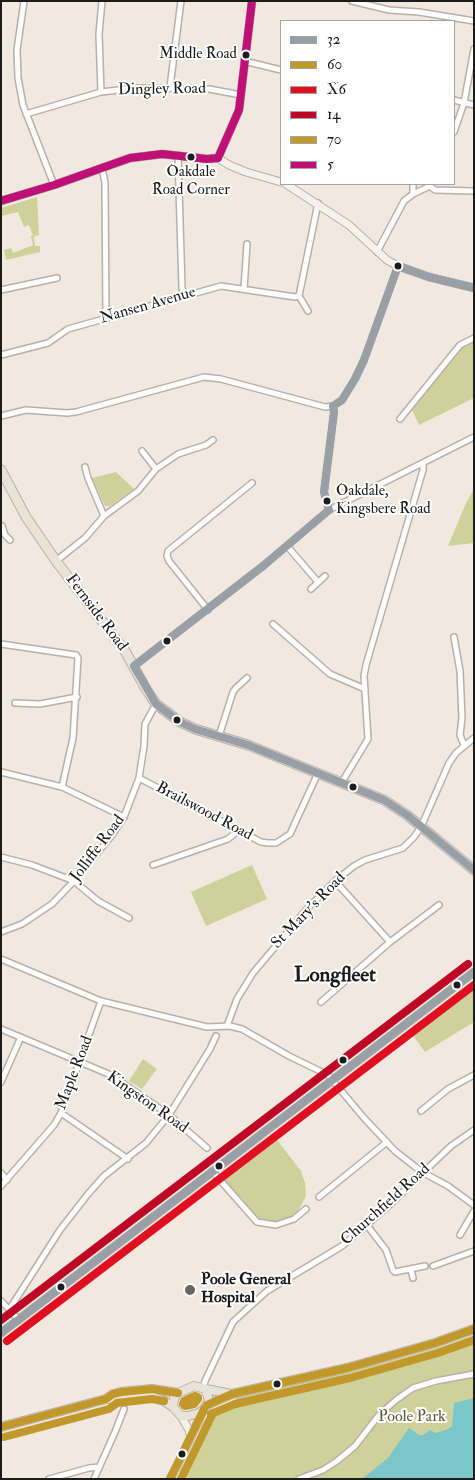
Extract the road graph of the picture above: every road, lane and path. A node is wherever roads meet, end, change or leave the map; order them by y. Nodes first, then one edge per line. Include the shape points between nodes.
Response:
1 (24, 1) edge
2 (102, 1) edge
3 (181, 1) edge
4 (252, 1) edge
5 (352, 1) edge
6 (474, 21) edge
7 (474, 49) edge
8 (244, 61) junction
9 (280, 70) edge
10 (170, 87) junction
11 (101, 92) junction
12 (241, 95) junction
13 (455, 100) edge
14 (464, 102) junction
15 (474, 105) edge
16 (26, 114) junction
17 (455, 129) edge
18 (178, 155) junction
19 (218, 158) junction
20 (102, 168) junction
21 (280, 182) edge
22 (54, 185) junction
23 (288, 185) edge
24 (413, 185) edge
25 (431, 185) edge
26 (474, 191) edge
27 (413, 194) junction
28 (1, 201) edge
29 (318, 203) junction
30 (247, 244) dead end
31 (377, 252) junction
32 (398, 266) junction
33 (57, 278) dead end
34 (474, 288) edge
35 (244, 289) junction
36 (1, 290) edge
37 (184, 296) junction
38 (299, 296) junction
39 (308, 310) dead end
40 (106, 318) junction
41 (474, 338) edge
42 (1, 355) edge
43 (333, 406) junction
44 (1, 416) edge
45 (400, 419) dead end
46 (474, 437) edge
47 (213, 440) dead end
48 (142, 451) dead end
49 (423, 464) junction
50 (85, 467) dead end
51 (156, 469) junction
52 (1, 470) edge
53 (252, 483) dead end
54 (329, 510) junction
55 (104, 516) junction
56 (2, 526) edge
57 (3, 536) edge
58 (10, 540) dead end
59 (287, 546) junction
60 (56, 561) junction
61 (325, 576) dead end
62 (318, 582) junction
63 (311, 589) dead end
64 (208, 610) junction
65 (273, 624) dead end
66 (454, 637) dead end
67 (1, 644) edge
68 (134, 666) junction
69 (247, 678) dead end
70 (365, 689) junction
71 (77, 697) junction
72 (15, 703) dead end
73 (156, 704) junction
74 (219, 736) junction
75 (474, 738) edge
76 (464, 745) junction
77 (1, 772) edge
78 (318, 773) junction
79 (139, 778) junction
80 (342, 782) junction
81 (62, 787) junction
82 (124, 817) junction
83 (421, 827) junction
84 (239, 830) junction
85 (1, 857) edge
86 (472, 864) edge
87 (153, 866) dead end
88 (74, 881) junction
89 (335, 881) junction
90 (439, 905) dead end
91 (130, 918) dead end
92 (1, 932) edge
93 (390, 942) junction
94 (1, 959) edge
95 (474, 972) edge
96 (101, 1001) junction
97 (321, 1002) dead end
98 (227, 1026) junction
99 (1, 1028) edge
100 (21, 1036) junction
101 (216, 1036) dead end
102 (79, 1061) junction
103 (474, 1076) edge
104 (332, 1080) junction
105 (1, 1082) edge
106 (422, 1111) dead end
107 (61, 1113) junction
108 (169, 1115) junction
109 (474, 1130) edge
110 (387, 1142) junction
111 (206, 1148) dead end
112 (128, 1159) junction
113 (212, 1171) junction
114 (422, 1172) junction
115 (1, 1173) edge
116 (6, 1180) junction
117 (1, 1186) edge
118 (319, 1197) dead end
119 (474, 1205) edge
120 (306, 1209) dead end
121 (474, 1211) edge
122 (366, 1224) junction
123 (460, 1235) dead end
124 (474, 1252) edge
125 (424, 1266) dead end
126 (433, 1266) dead end
127 (411, 1270) junction
128 (413, 1278) dead end
129 (1, 1301) edge
130 (9, 1310) junction
131 (19, 1320) junction
132 (474, 1329) edge
133 (1, 1333) edge
134 (474, 1374) edge
135 (205, 1389) junction
136 (178, 1392) junction
137 (232, 1394) junction
138 (106, 1399) junction
139 (173, 1407) junction
140 (205, 1407) junction
141 (124, 1409) dead end
142 (181, 1416) junction
143 (1, 1427) edge
144 (191, 1437) junction
145 (99, 1467) junction
146 (49, 1479) edge
147 (94, 1479) edge
148 (170, 1479) edge
149 (299, 1479) edge

1 - 16 street via 17,61
2 - 11 street
3 - 10 street
4 - 8 main road
5 - 6 street via 389,10
7 - 14 street
8 - 9 street
8 - 12 main road
10 - 11 street, Dingley Road
10 - 12 street, Dingley Road
11 - 16 street, Dingley Road
12 - 19 main road via 236,118
13 - 14 street
14 - 15 street
14 - 17 street
16 - 22 street
18 - 19 main road
18 - 20 main road via 137,157
18 - 37 street
19 - 21 main road via 246,172
20 - 22 main road
20 - 40 street via 105,183
22 - 28 main road
23 - 29 main road
24 - 27 street
25 - 26 street via 435,190
25 - 27 street
27 - 31 street via 404,201
29 - 31 main road via 349,225
29 - 38 street
30 - 35 street
31 - 32 main road
32 - 34 main road
32 - 43 street via 364,360 342,400
33 - 36 street
35 - 37 street, Nansen Avenue via 221,286
35 - 38 street, Nansen Avenue
37 - 40 street, Nansen Avenue
38 - 39 street
40 - 42 street, Nansen Avenue via 68,329 48,343
41 - 45 street via 460,345
43 - 44 street via 325,407 204,377 76,412 26,410
43 - 54 street via 324,492
46 - 49 street
47 - 51 street via 178,454
48 - 51 street
49 - 54 street
49 - 70 street via 366,665
50 - 55 street
51 - 55 street via 138,491
52 - 60 highway, Fernside Road
53 - 64 street via 170,548 167,554 169,562
54 - 59 street
55 - 60 street
56 - 57 street
57 - 58 street
59 - 62 street
59 - 64 street
60 - 68 highway, Fernside Road via 115,636
61 - 62 street
62 - 63 street
64 - 68 street
65 - 70 street via 330,674
66 - 76 street via 460,671 460,735
67 - 71 street via 76,656 79,660
68 - 73 highway, Fernside Road
69 - 74 street via 233,692
70 - 80 street via 368,739
71 - 72 street via 40,704
71 - 81 street via 73,738
73 - 74 highway, Fernside Road via 180,722
73 - 79 street, Jolliffe Road via 145,724
74 - 78 highway, Fernside Road
75 - 76 street, St Mary's Road
76 - 83 street, St Mary's Road via 449,763
77 - 81 street
78 - 80 highway, Fernside Road
78 - 84 street, Brailswood Road via 294,827 283,840 261,842
79 - 82 street, Jolliffe Road
79 - 84 street, Brailswood Road
80 - 83 highway, Fernside Road via 384,800
81 - 82 street
82 - 88 street, Jolliffe Road
83 - 86 highway, Fernside Road
83 - 89 street, St Mary's Road via 402,848 359,862
84 - 87 street via 228,840
85 - 88 street
88 - 91 street via 98,901
88 - 92 street, Jolliffe Road via 41,912
89 - 93 street
89 - 98 street, St Mary's Road via 253,973 237,999
90 - 93 street
93 - 97 street
94 - 96 street
95 - 104 main road
96 - 98 street via 207,1027
96 - 102 street, Maple Road
98 - 104 street via 242,1029
99 - 100 street, Kingston Road
100 - 102 street, Kingston Road
100 - 105 street
101 - 108 street
102 - 107 street, Maple Road
102 - 108 street, Kingston Road via 110,1075
103 - 106 street via 448,1090
104 - 110 street
104 - 113 main road
107 - 112 street
107 - 116 street, Maple Road
108 - 111 street, Kingston Road
108 - 112 street
109 - 114 street, Churchfield Road
110 - 114 street
110 - 118 street
112 - 130 street via 104,1176 74,1211
113 - 120 street via 257,1222 276,1225 294,1220
113 - 131 main road
114 - 119 street
114 - 122 street, Churchfield Road
115 - 116 street
116 - 117 street, Maple Road
121 - 123 street
122 - 127 street via 386,1250 393,1270 399,1273
122 - 135 street, Churchfield Road via 342,1246 267,1291 234,1322 209,1372
124 - 126 street
125 - 127 street
127 - 128 street
129 - 130 street
130 - 131 street
131 - 133 main road
132 - 137 main road via 347,1368
134 - 149 street via 413,1388 380,1415 355,1446 337,1461
135 - 136 main road via 194,1386
135 - 137 main road
135 - 140 main road via 209,1401
136 - 138 main road via 136,1390 113,1394
136 - 139 main road
137 - 140 main road
138 - 139 main road via 152,1397
138 - 143 main road
139 - 142 main road
140 - 142 main road
140 - 144 main road
141 - 145 street
142 - 144 main road
144 - 148 main road
145 - 146 street
145 - 147 street

